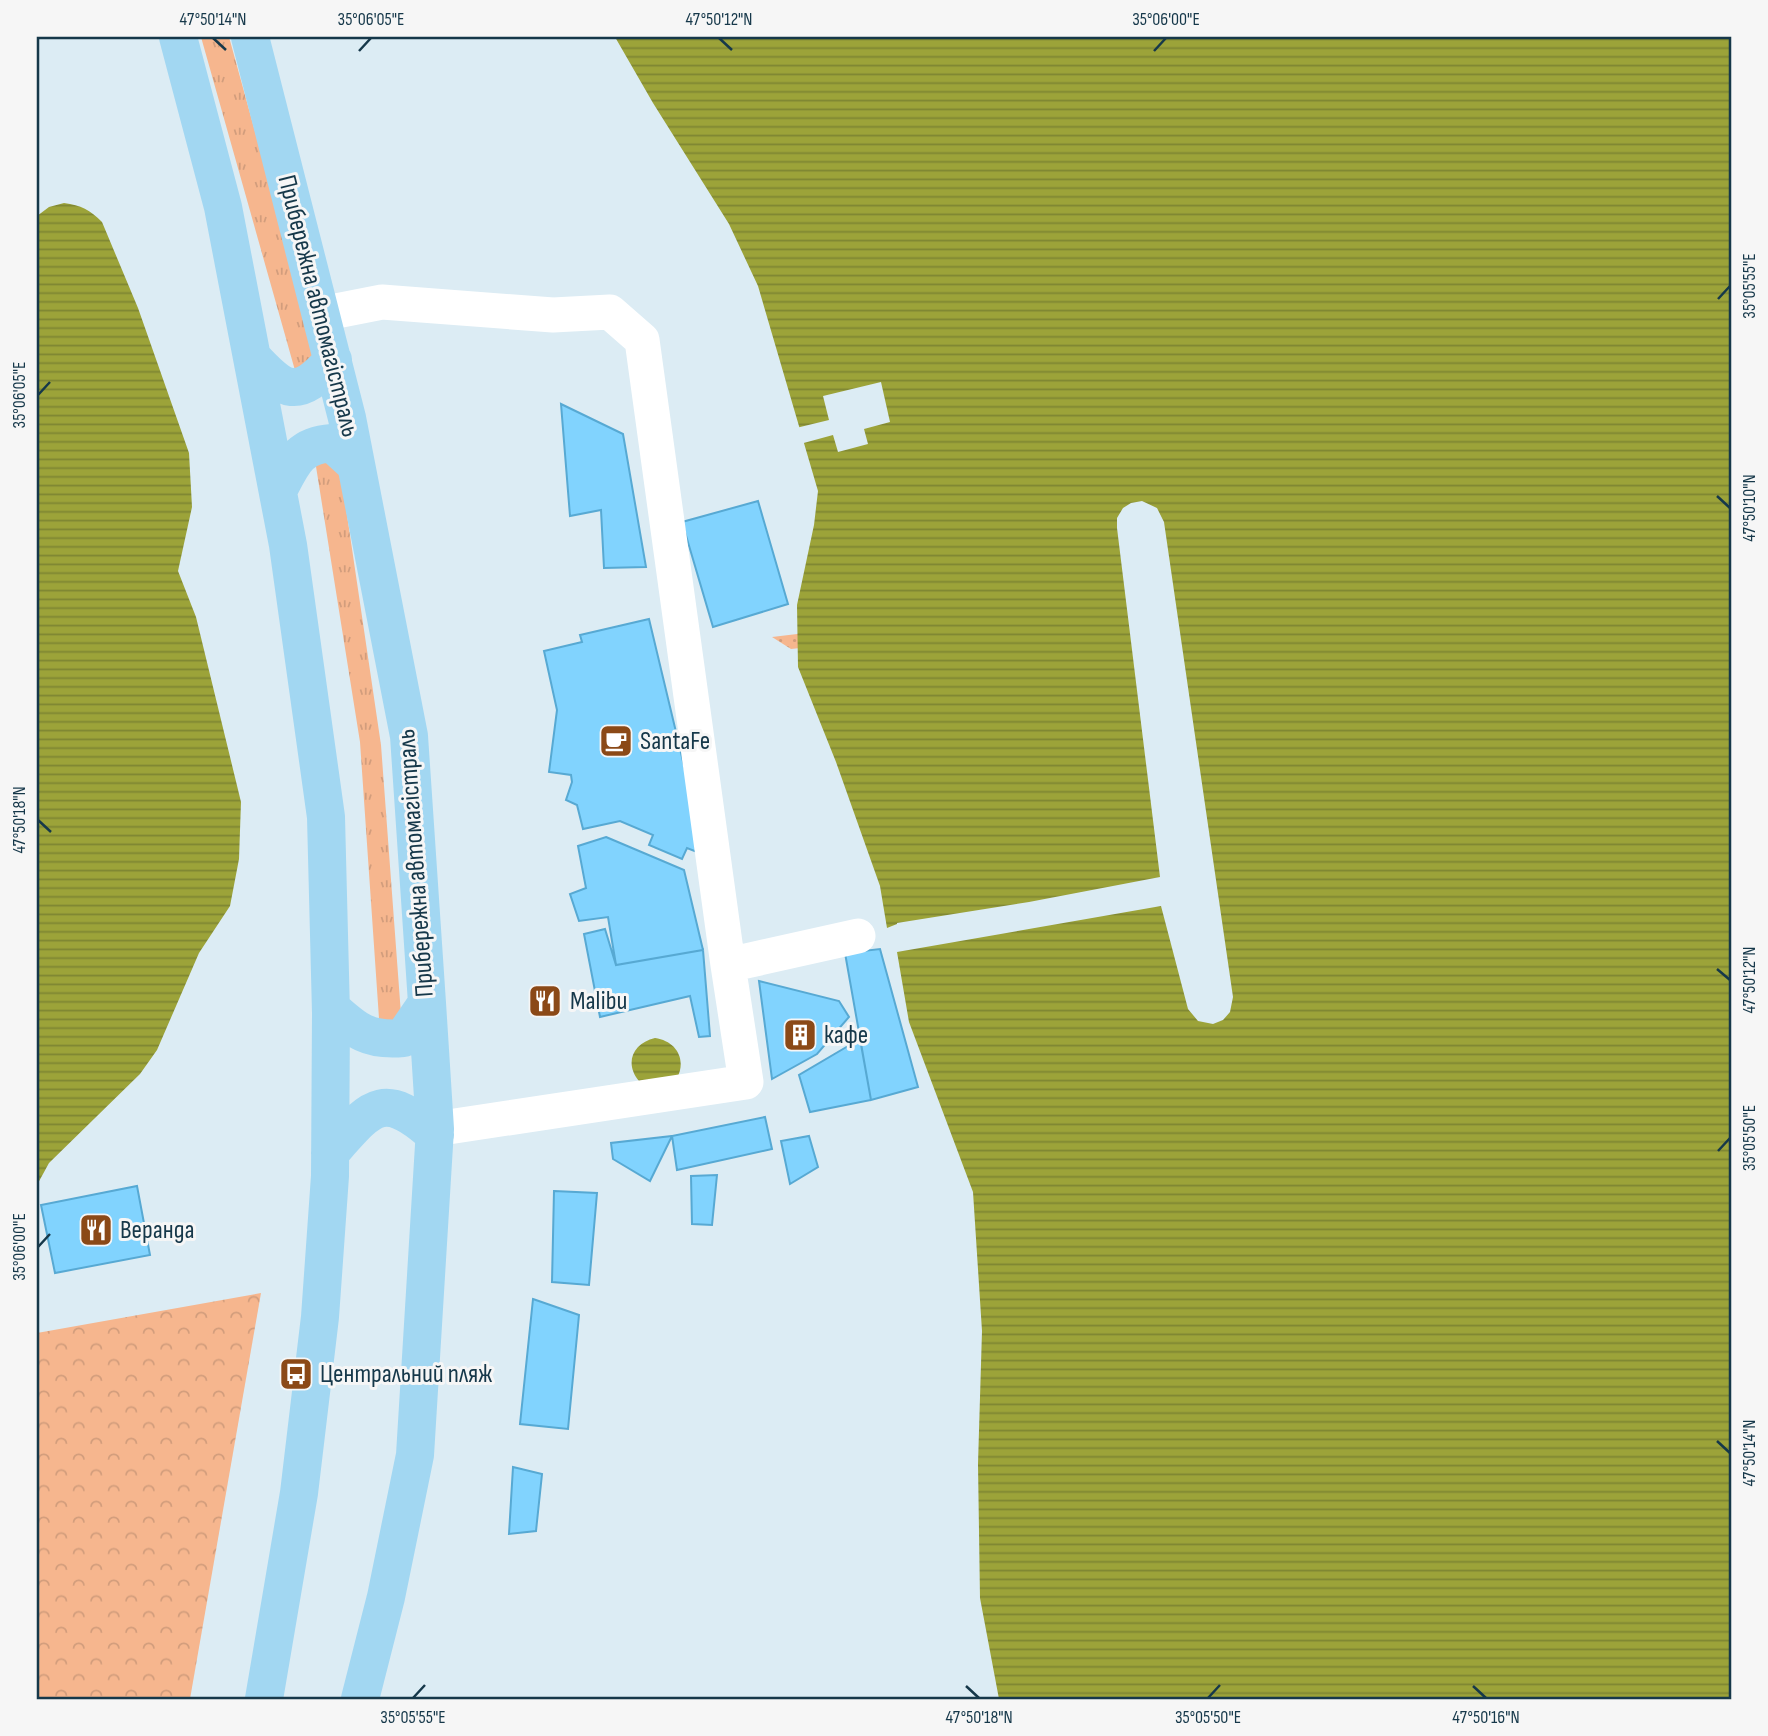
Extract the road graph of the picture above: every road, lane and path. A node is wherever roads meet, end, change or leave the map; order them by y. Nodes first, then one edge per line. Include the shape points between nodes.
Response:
1 (178, 37) edge
2 (250, 37) edge
3 (321, 314) junction
4 (252, 357) junction
5 (332, 360) junction
6 (356, 465) junction
7 (278, 491) junction
8 (858, 936) dead end
9 (728, 965) junction
10 (427, 1003) junction
11 (331, 1008) junction
12 (435, 1132) junction
13 (330, 1153) junction
14 (386, 1597) junction
15 (264, 1699) edge
16 (360, 1699) edge
17 (372, 1699) edge

1 - 4 main road via 223,207
2 - 3 main road, Прибережна автомагістраль
3 - 5 main road, Прибережна автомагістраль
3 - 9 street via 382,302 553,315 611,312 642,341
4 - 5 main road via 283,385 296,387 312,382
4 - 7 main road
5 - 6 main road, Прибережна автомагістраль
6 - 7 main road via 332,443 317,444 293,462
6 - 10 main road, Прибережна автомагістраль via 409,736
7 - 11 main road via 326,817
8 - 9 street
9 - 12 street via 746,1082
10 - 11 main road via 403,1038 383,1040 364,1035
10 - 12 main road, Прибережна автомагістраль
11 - 13 main road
12 - 13 main road via 397,1108 379,1109 357,1121
12 - 14 main road, Прибережна автомагістраль via 415,1455
13 - 15 main road via 319,1330 299,1493
14 - 16 main road, Прибережна автомагістраль
14 - 17 main road

